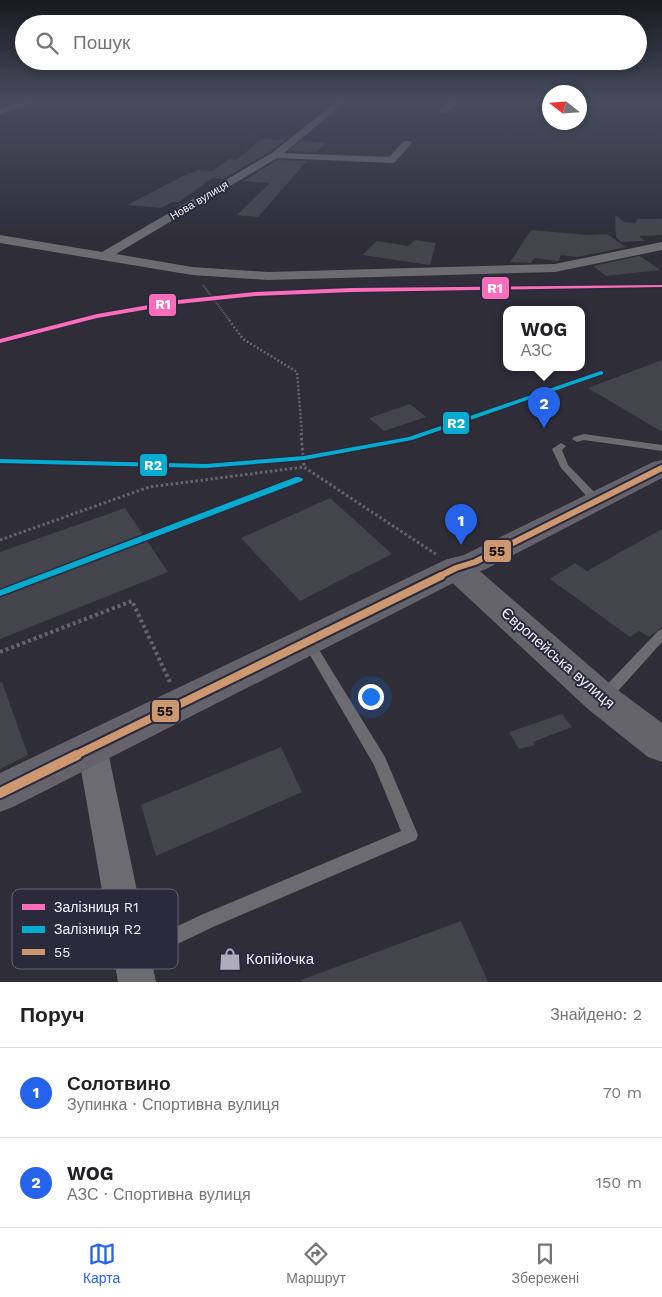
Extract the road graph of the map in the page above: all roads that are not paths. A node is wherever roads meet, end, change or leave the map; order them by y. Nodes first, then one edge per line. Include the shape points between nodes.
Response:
1 (284, 148) edge
2 (403, 148) edge
3 (275, 155) junction
4 (0, 239) edge
5 (662, 246) edge
6 (103, 257) junction
7 (577, 439) dead end
8 (561, 446) dead end
9 (662, 448) edge
10 (662, 468) edge
11 (596, 500) junction
12 (456, 568) junction
13 (662, 634) edge
14 (308, 642) junction
15 (602, 700) junction
16 (662, 745) edge
17 (92, 747) junction
18 (0, 793) edge
19 (120, 889) edge
20 (178, 940) edge

1 - 3 street, Нова вулиця
2 - 3 street via 392,160
3 - 6 street, Нова вулиця
4 - 6 street
5 - 6 street via 555,268 317,276 192,271
7 - 9 lane via 584,437
8 - 11 lane via 556,449 564,466
10 - 11 main road
11 - 12 main road via 475,562
12 - 14 main road
12 - 15 street, Європейська вулиця
13 - 15 lane
14 - 17 main road
14 - 20 lane via 380,762 410,835 207,921
15 - 16 street, Європейська вулиця
17 - 18 main road
17 - 19 street

